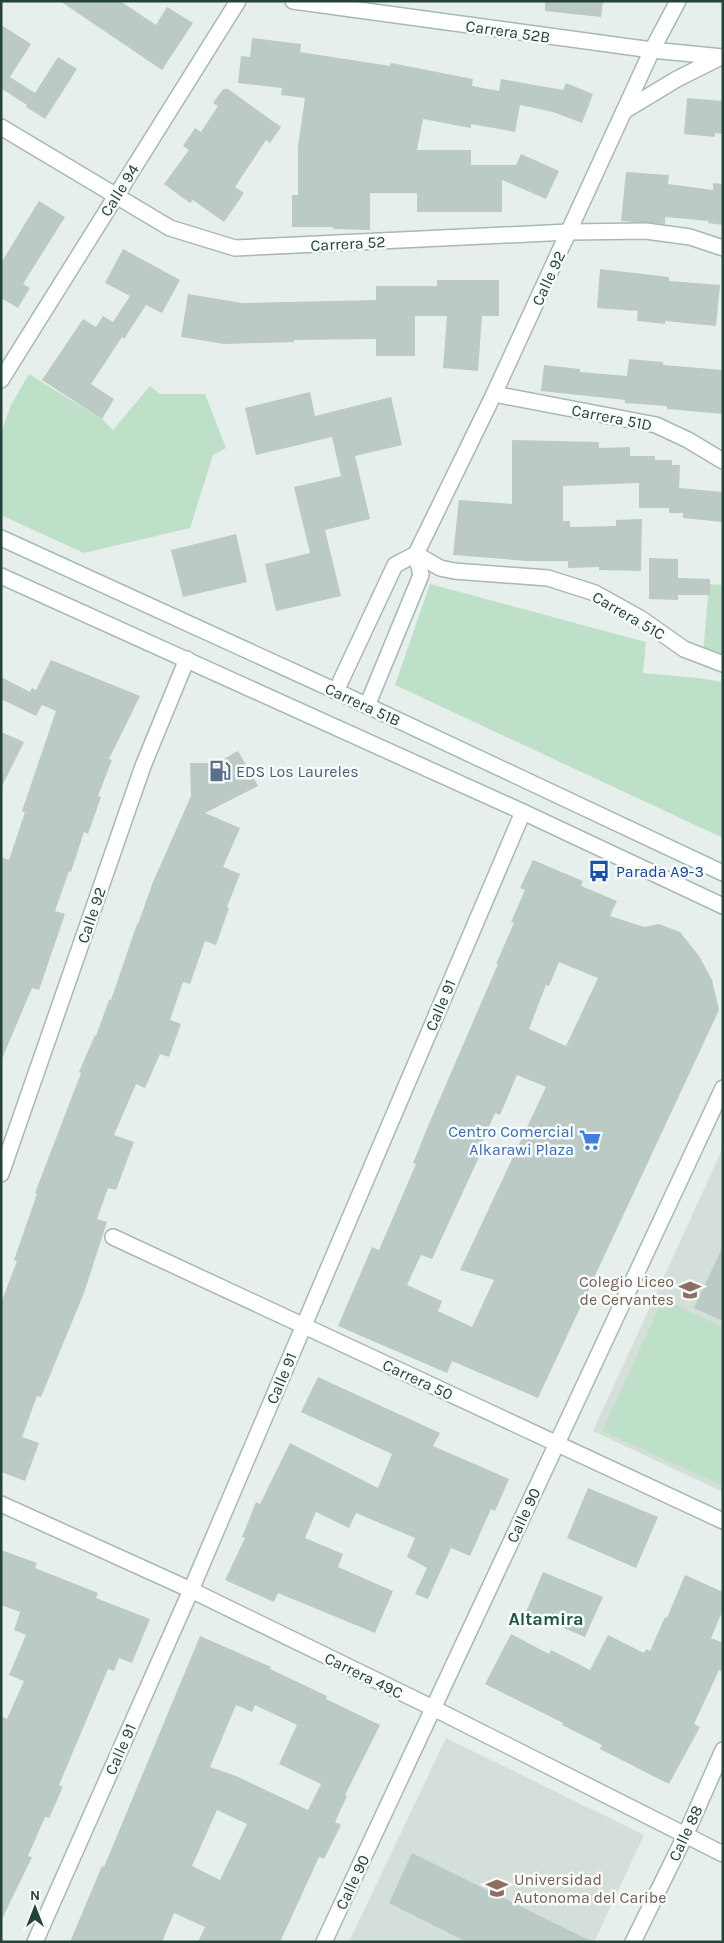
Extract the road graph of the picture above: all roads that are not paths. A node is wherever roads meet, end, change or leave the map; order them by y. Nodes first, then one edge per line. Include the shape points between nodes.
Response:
1 (238, 1) edge
2 (293, 1) edge
3 (678, 1) edge
4 (652, 50) junction
5 (723, 57) edge
6 (624, 111) junction
7 (1, 127) edge
8 (115, 196) junction
9 (569, 232) junction
10 (723, 248) edge
11 (1, 380) edge
12 (494, 394) junction
13 (723, 461) edge
14 (1, 538) edge
15 (416, 554) junction
16 (1, 576) edge
17 (187, 659) junction
18 (723, 664) edge
19 (336, 691) junction
20 (367, 706) junction
21 (524, 812) junction
22 (723, 873) edge
23 (723, 906) edge
24 (723, 1088) edge
25 (1, 1174) edge
26 (113, 1237) dead end
27 (303, 1325) junction
28 (556, 1444) junction
29 (1, 1504) edge
30 (723, 1521) edge
31 (191, 1590) junction
32 (433, 1708) junction
33 (723, 1750) edge
34 (685, 1836) junction
35 (723, 1854) edge
36 (35, 1942) edge
37 (324, 1942) edge
38 (633, 1942) edge

1 - 8 street, Calle 94
2 - 4 street, Carrera 52B
3 - 4 street, Calle 92
4 - 5 street, Carrera 52B
4 - 6 street, Calle 92
5 - 6 street via 677,79
6 - 9 street, Calle 92
7 - 8 street, Carrera 52
8 - 9 street, Carrera 52 via 170,228 235,248
8 - 11 street, Calle 94
9 - 10 street, Carrera 52 via 646,231 690,237
9 - 12 street, Calle 92
12 - 13 street, Carrera 51D via 656,425
12 - 15 street, Calle 92
14 - 19 street, Carrera 51B
15 - 18 street, Carrera 51C via 440,568 548,578 595,593 640,618 684,649
15 - 19 street via 395,565
15 - 20 street via 421,575
16 - 17 street, Carrera 51B
17 - 21 street, Carrera 51B
17 - 25 street, Calle 92 via 143,766
19 - 20 street, Carrera 51B
20 - 22 street, Carrera 51B
21 - 23 street, Carrera 51B
21 - 27 street, Calle 91
24 - 28 street, Calle 90
26 - 27 street, Carrera 50
27 - 28 street, Carrera 50
27 - 31 street, Calle 91
28 - 30 street, Carrera 50
28 - 32 street, Calle 90
29 - 31 street, Carrera 49C
31 - 32 street, Carrera 49C
31 - 36 street, Calle 91
32 - 34 street, Carrera 49C
32 - 37 street, Calle 90
33 - 34 street, Calle 88
34 - 35 street, Carrera 49C
34 - 38 street, Calle 88

